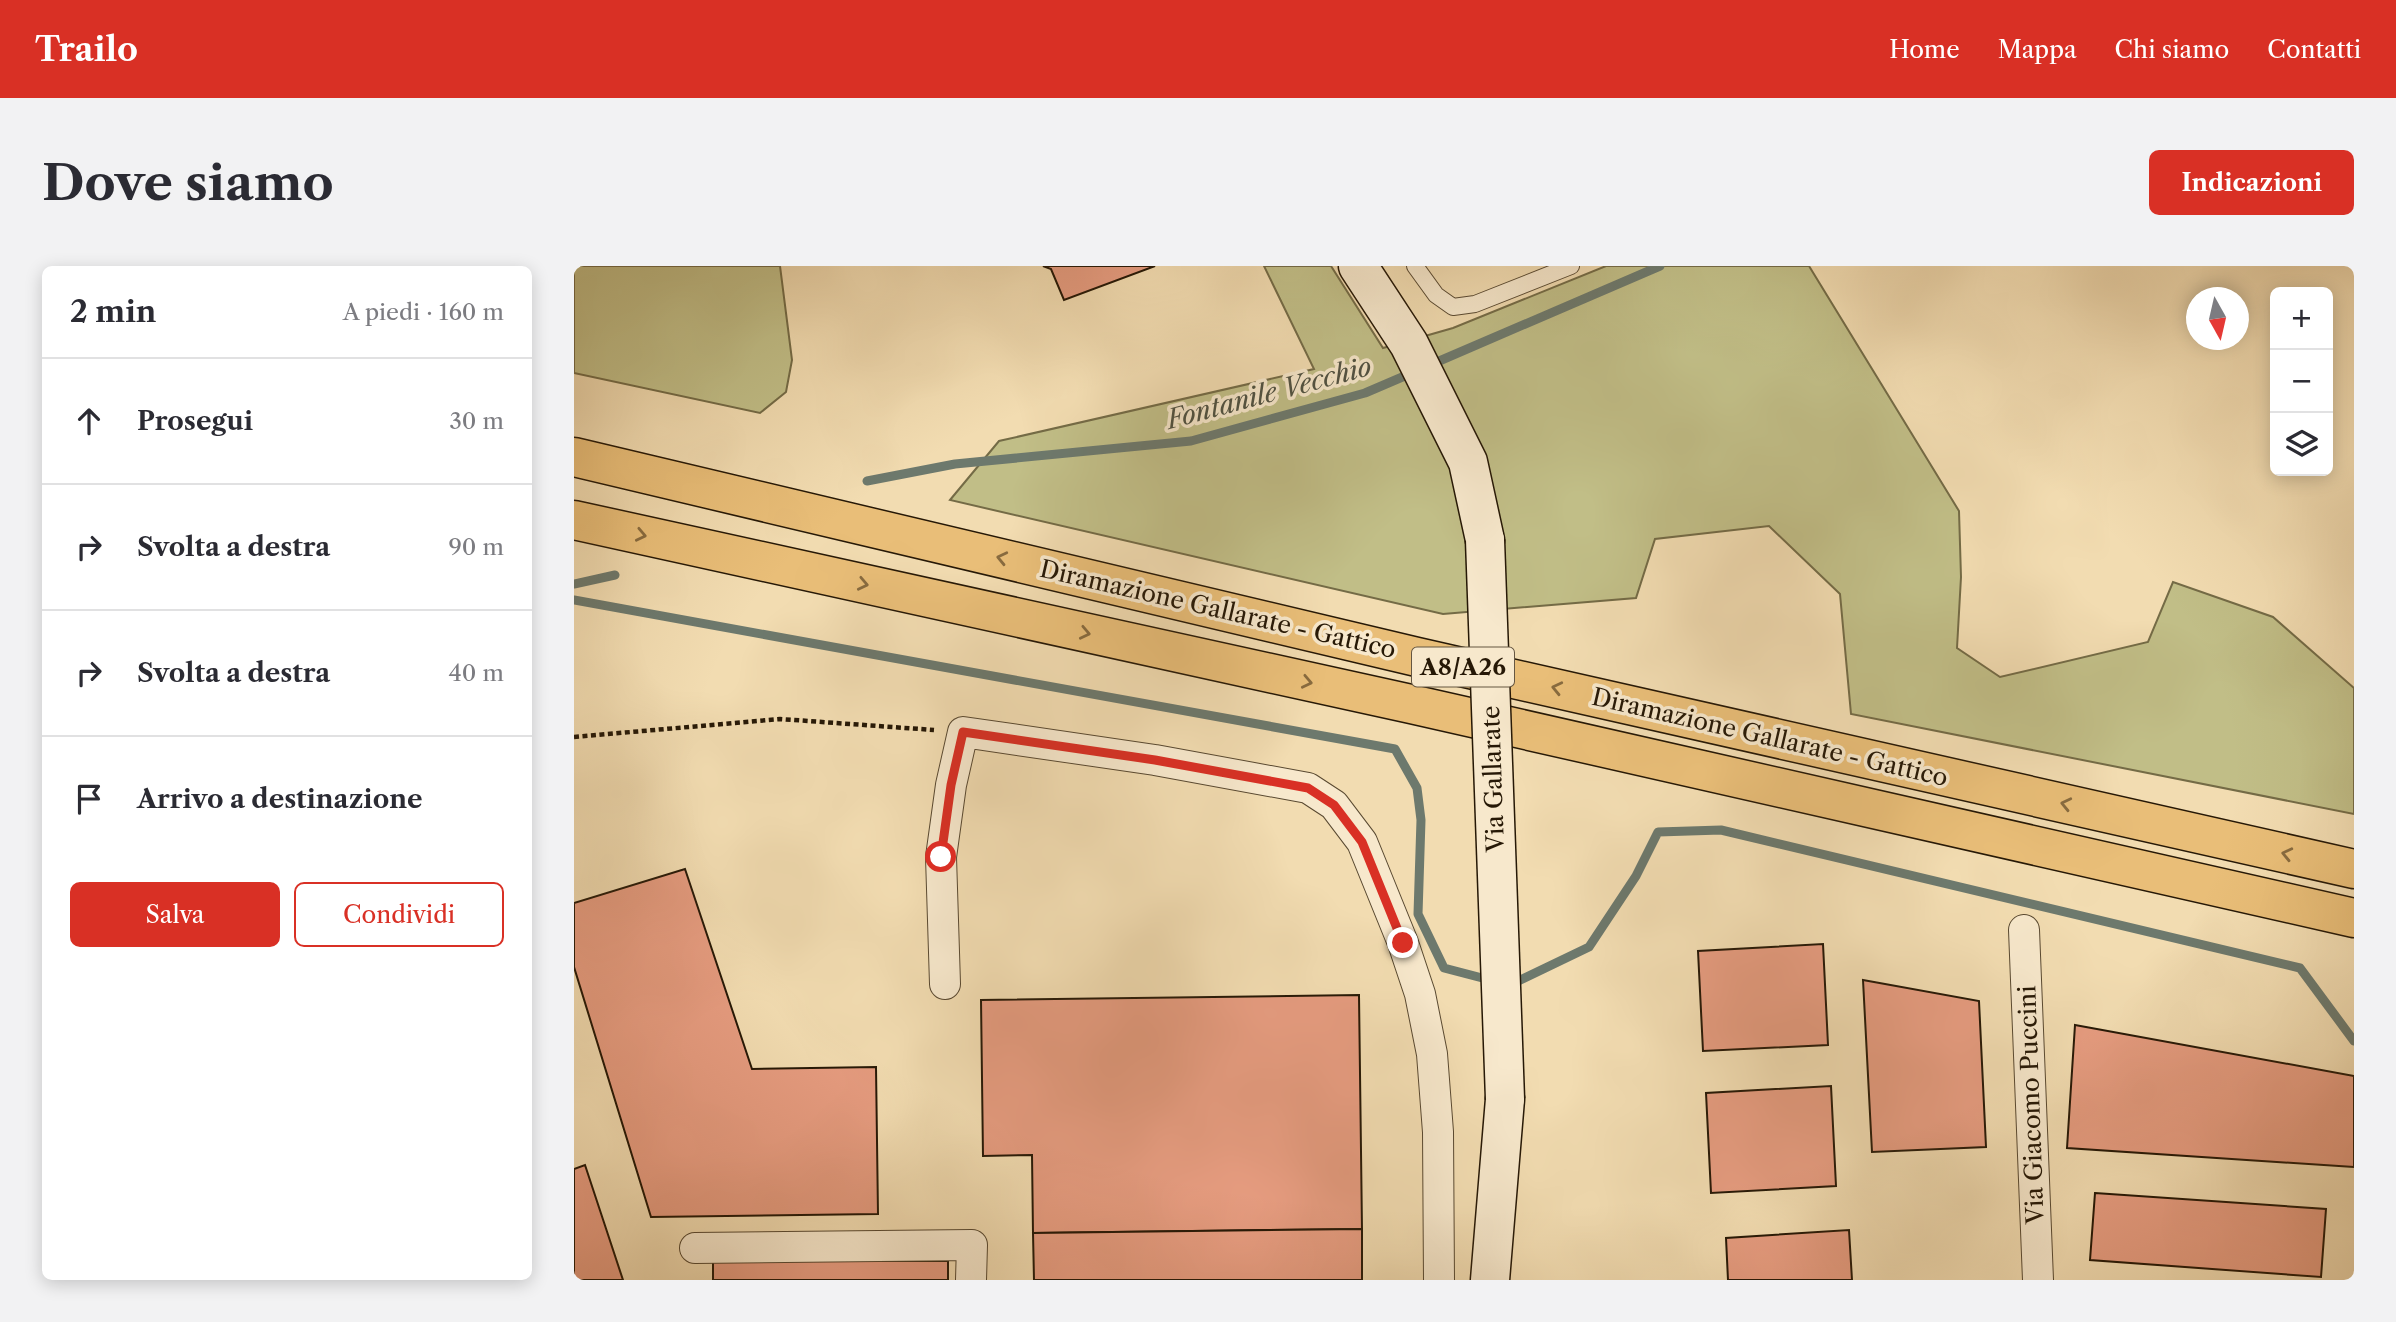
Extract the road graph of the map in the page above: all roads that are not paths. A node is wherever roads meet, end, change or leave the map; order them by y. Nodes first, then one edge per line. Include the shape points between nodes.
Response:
1 (1358, 266) edge
2 (1415, 266) edge
3 (1571, 266) edge
4 (574, 457) edge
5 (574, 520) edge
6 (2354, 869) edge
7 (2354, 918) edge
8 (2024, 930) dead end
9 (945, 984) dead end
10 (695, 1248) dead end
11 (971, 1280) edge
12 (1438, 1280) edge
13 (1490, 1280) edge
14 (2038, 1280) edge

1 - 13 main road, Via Gallarate, bridge via 1409,344 1468,462 1485,540 1504,1099
2 - 3 lane via 1436,295 1453,307 1475,304
6 -> 4 highway, Diramazione Gallarate - Gattico / A8/A26 via 1417,657
5 -> 7 highway, Diramazione Gallarate - Gattico / A8/A26
8 - 14 street, Via Giacomo Puccini
9 - 12 street via 941,857 963,732 1308,788 1334,805 1362,842 1420,994 1432,1054 1438,1132
10 - 11 street via 972,1245

